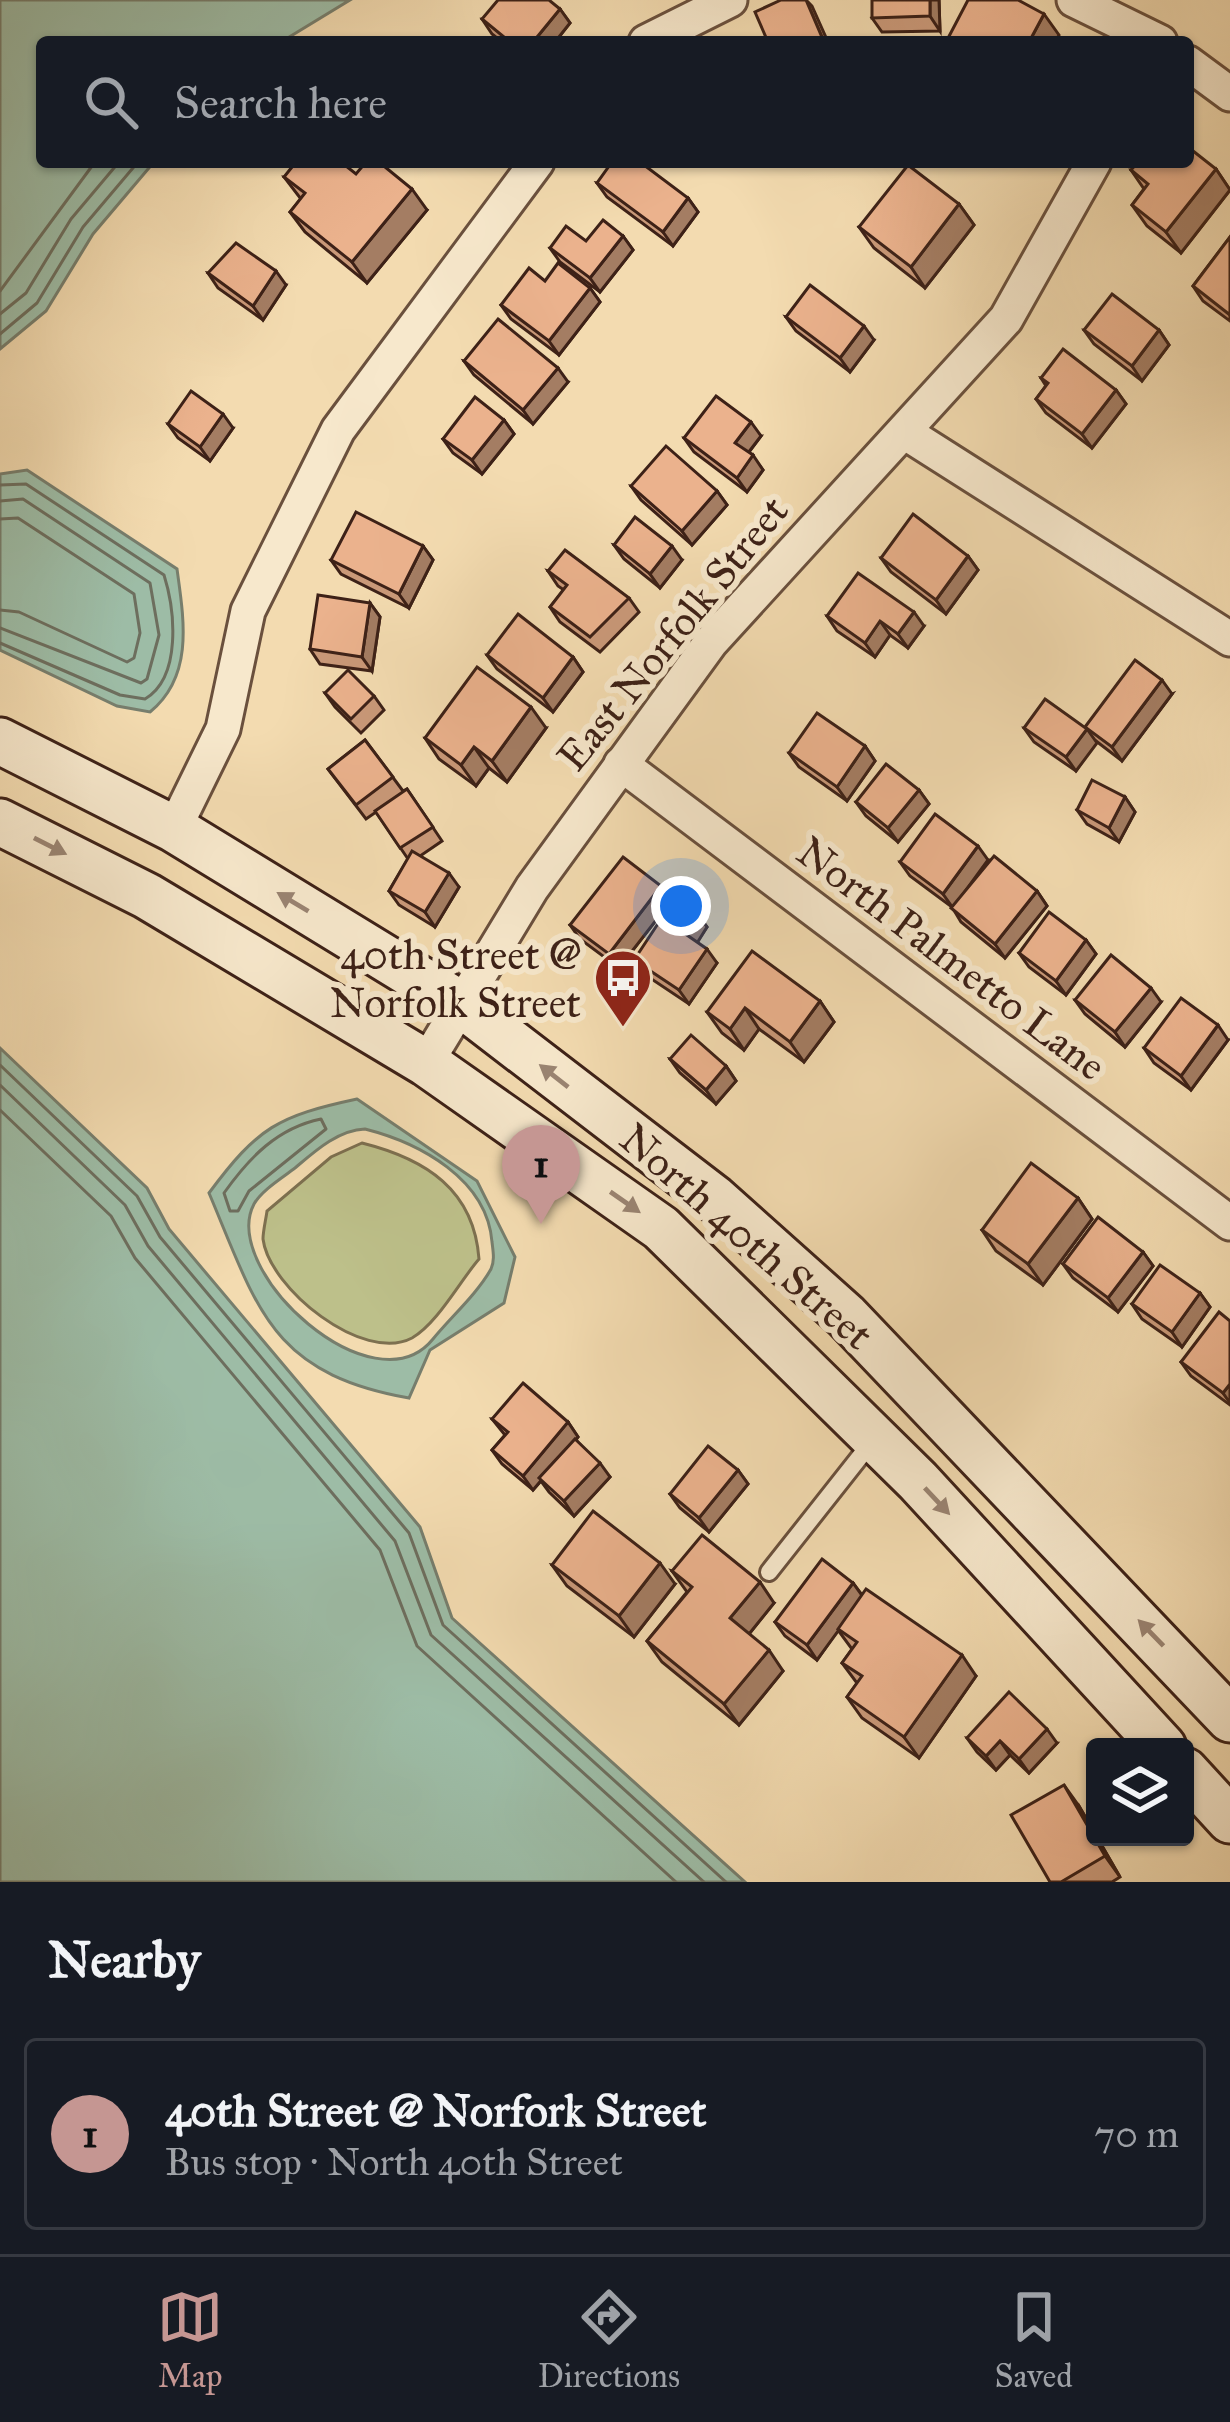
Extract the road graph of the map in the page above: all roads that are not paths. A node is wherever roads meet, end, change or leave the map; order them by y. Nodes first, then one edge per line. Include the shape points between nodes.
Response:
1 (730, 0) edge
2 (1074, 0) edge
3 (658, 36) edge
4 (1146, 36) edge
5 (1194, 67) edge
6 (1230, 94) edge
7 (533, 168) edge
8 (1091, 168) edge
9 (906, 434) junction
10 (1230, 639) edge
11 (0, 741) edge
12 (621, 764) junction
13 (0, 822) edge
14 (174, 830) junction
15 (465, 1007) junction
16 (426, 1063) junction
17 (1230, 1223) edge
18 (874, 1438) junction
19 (769, 1572) dead end
20 (1223, 1695) edge
21 (1155, 1738) edge
22 (1194, 1781) edge
23 (1230, 1820) edge

1 - 3 street
2 - 4 street
5 - 6 street
7 - 14 street via 338,430 248,611 224,729
8 - 9 street, East Norfolk Street via 1006,319
9 - 10 street
9 - 12 street, East Norfolk Street via 790,550
11 - 14 main road, North 40th Street
12 - 15 street, East Norfolk Street via 532,888
12 - 17 street, North Palmetto Lane
13 -> 16 main road, North 40th Street via 147,896
15 -> 14 main road, North 40th Street
15 - 16 street, East Norfolk Street
20 -> 15 main road, North 40th Street via 846,1316 714,1198
16 -> 18 main road, North 40th Street via 661,1228
18 - 19 lane
18 -> 21 main road, North 40th Street
22 - 23 main road

